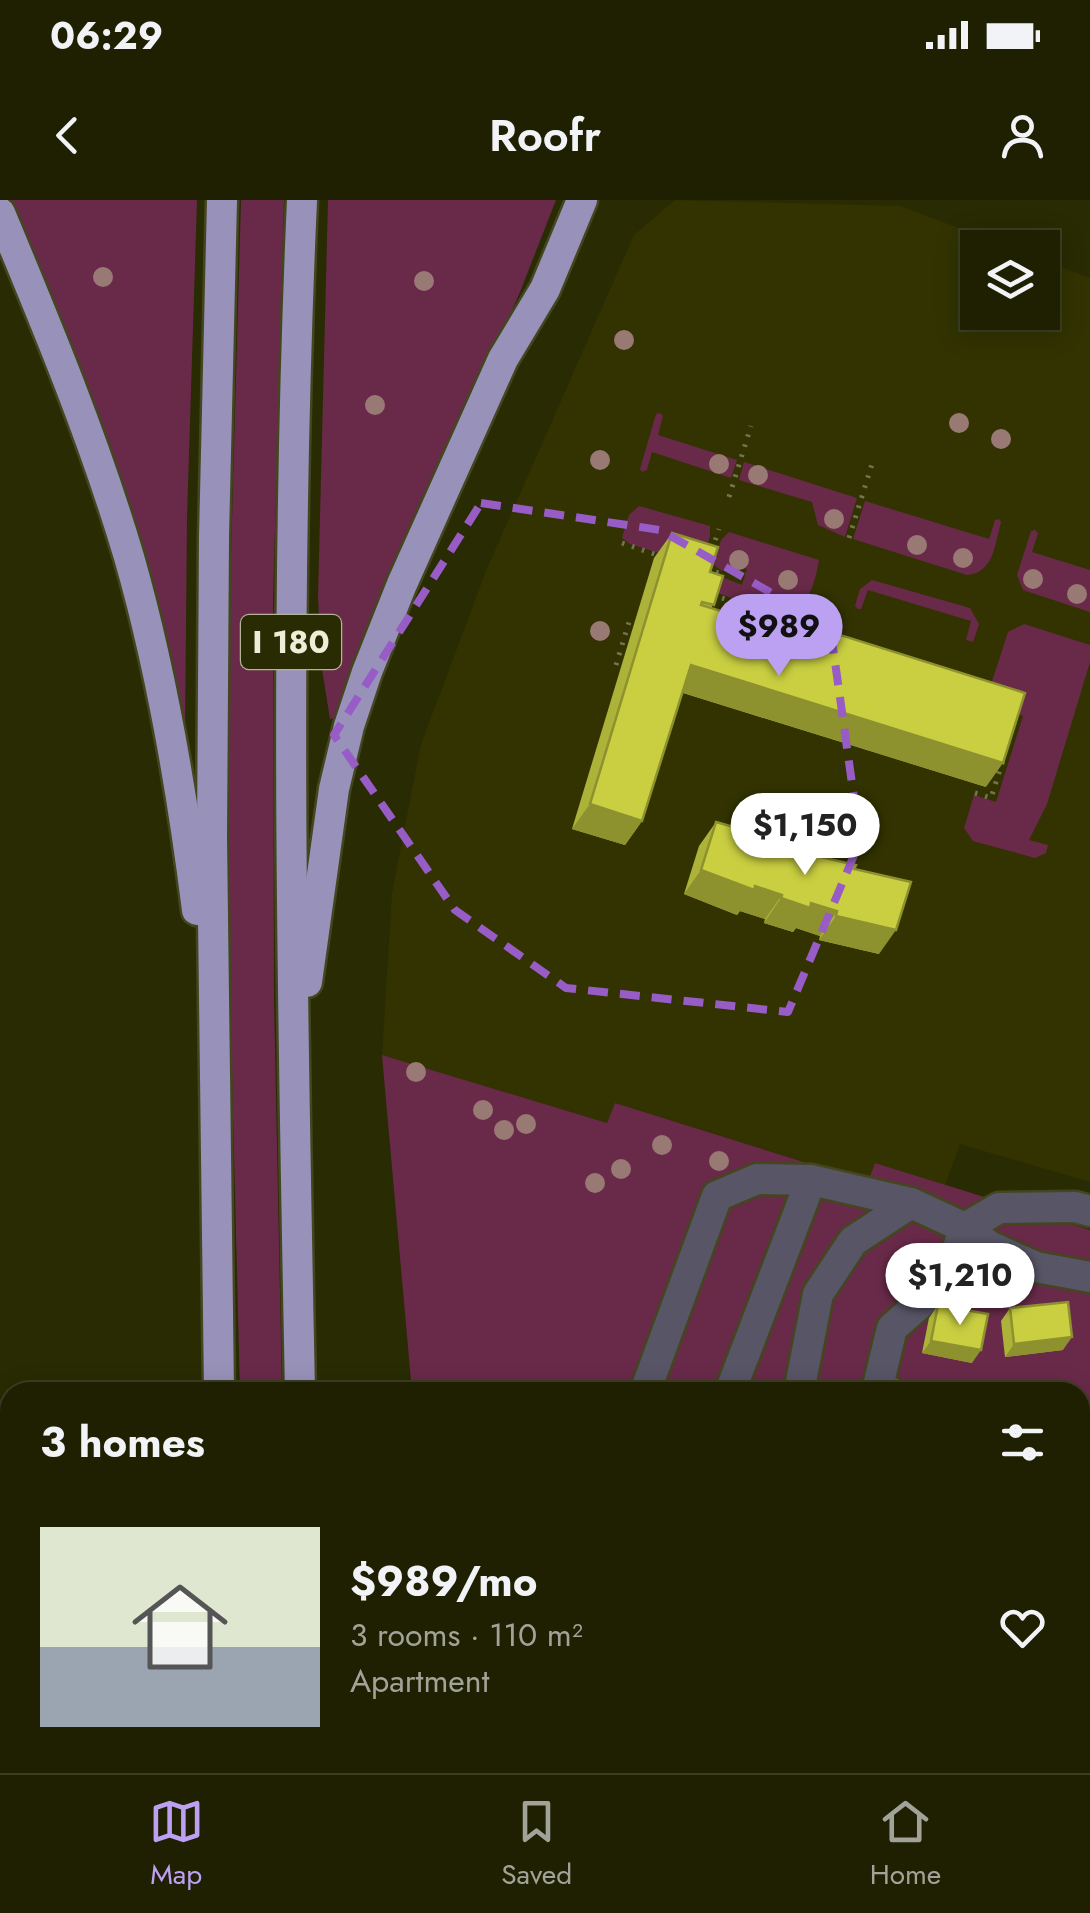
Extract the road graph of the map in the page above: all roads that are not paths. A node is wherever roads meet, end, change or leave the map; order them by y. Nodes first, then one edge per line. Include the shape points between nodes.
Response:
1 (222, 200) edge
2 (302, 200) edge
3 (582, 200) edge
4 (0, 213) edge
5 (213, 1047) junction
6 (294, 1084) junction
7 (811, 1180) junction
8 (911, 1204) junction
9 (1090, 1212) edge
10 (965, 1228) junction
11 (1090, 1277) edge
12 (218, 1382) edge
13 (301, 1382) edge
14 (649, 1382) edge
15 (734, 1382) edge
16 (801, 1382) edge
17 (879, 1382) edge

1 - 5 highway, I 180
2 - 6 highway, I 180 via 290,692
3 - 6 highway via 545,289 502,359 355,708 334,789
4 - 5 highway via 129,558 185,814
5 - 12 highway, I 180
6 - 13 highway, I 180
7 - 8 street
7 - 14 street via 757,1180 716,1196
7 - 15 street
8 - 10 street
8 - 16 street via 852,1240 818,1294
9 - 10 street via 1000,1208
10 - 11 street via 1036,1266
10 - 17 street via 946,1281 892,1328

